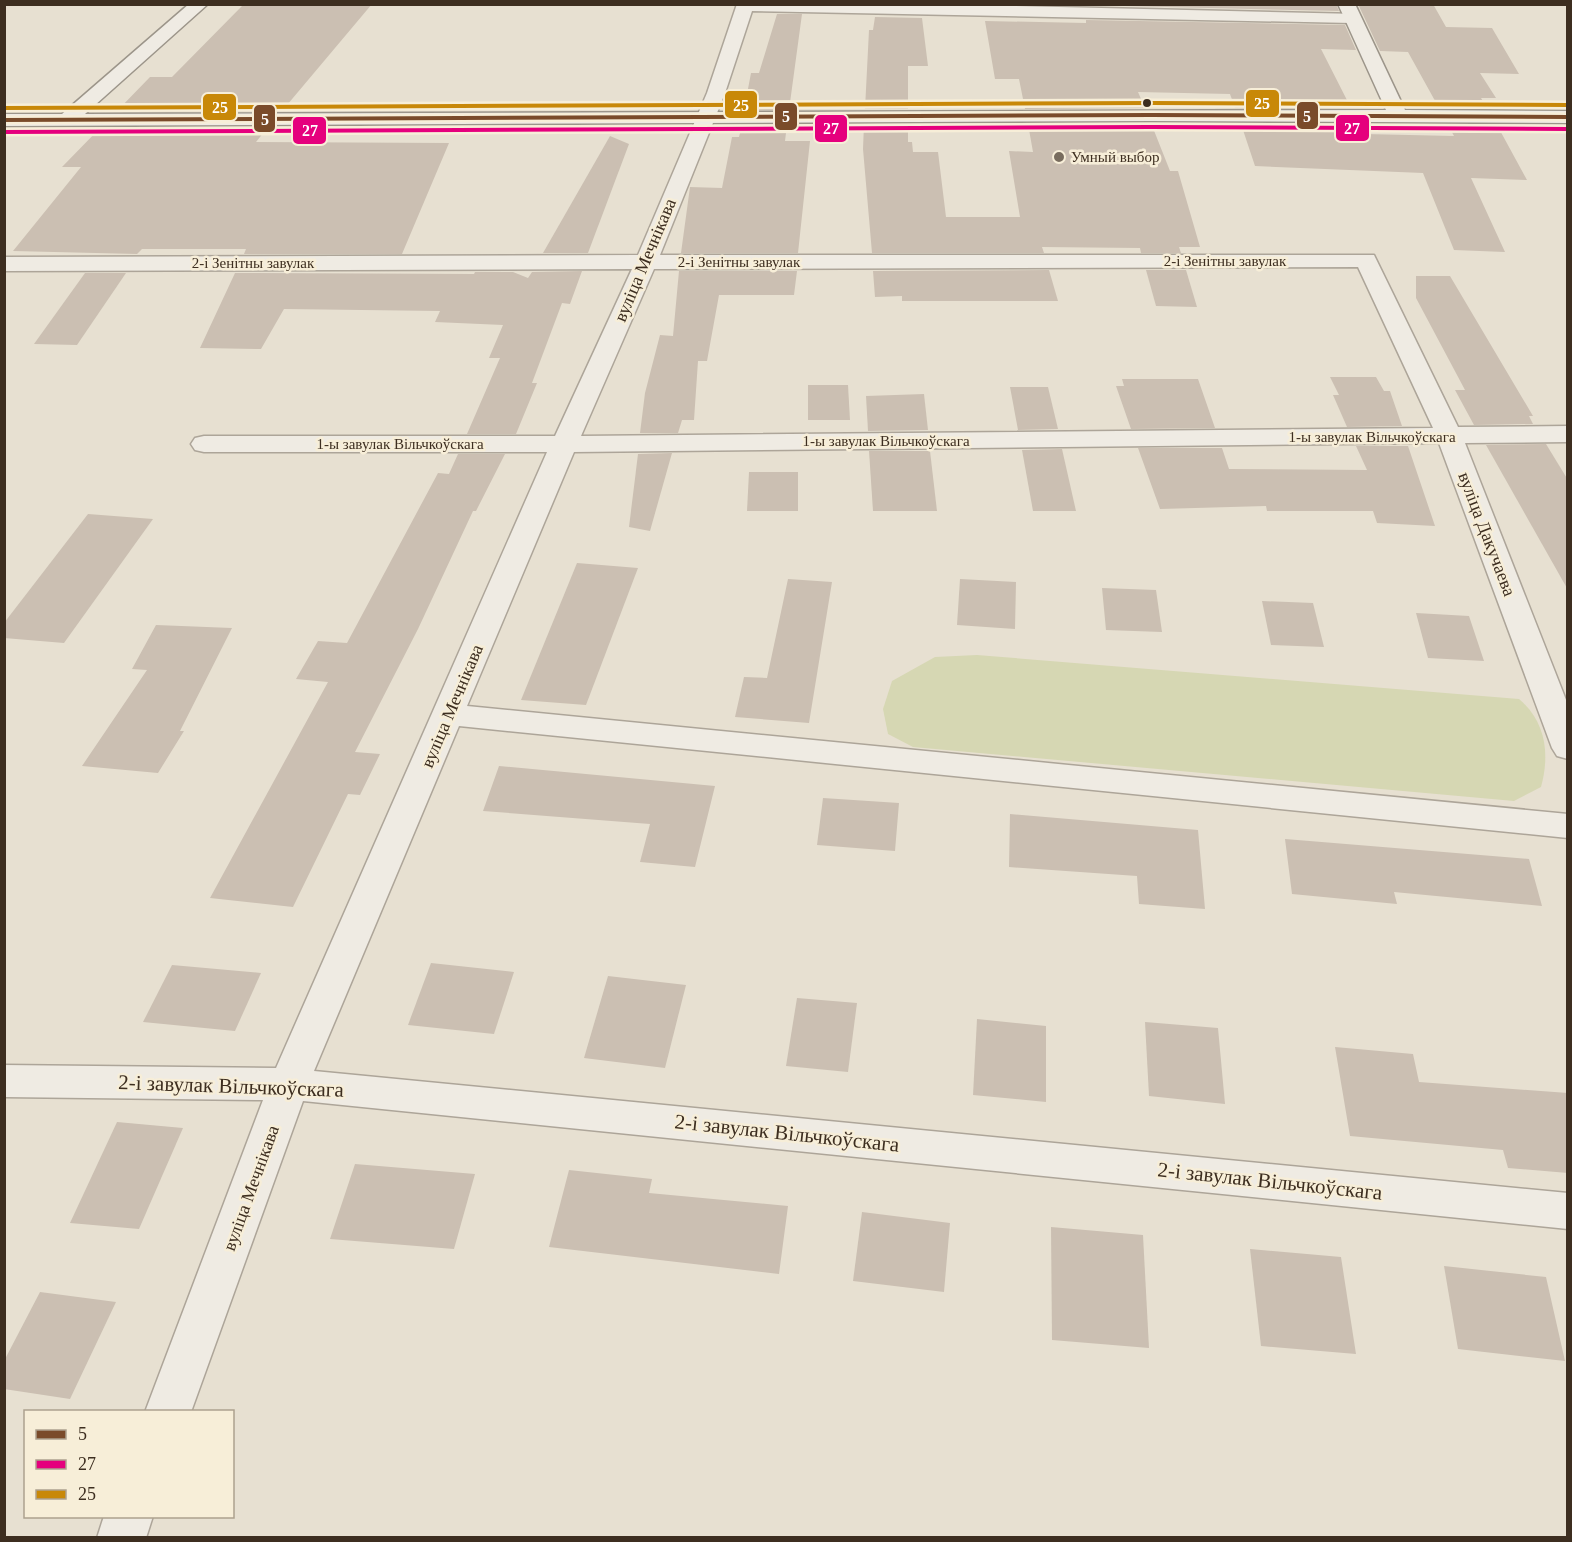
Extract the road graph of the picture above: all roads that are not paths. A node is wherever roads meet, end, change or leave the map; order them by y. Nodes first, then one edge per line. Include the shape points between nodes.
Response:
1 (200, 4) edge
2 (746, 5) edge
3 (1349, 11) edge
4 (1398, 115) junction
5 (706, 117) junction
6 (1568, 117) edge
7 (68, 119) junction
8 (4, 120) edge
9 (1366, 260) joint
10 (646, 262) junction
11 (4, 264) edge
12 (1568, 434) edge
13 (1450, 437) junction
14 (204, 444) dead end
15 (564, 444) junction
16 (449, 715) junction
17 (1568, 748) edge
18 (1568, 826) edge
19 (4, 1081) edge
20 (289, 1084) junction
21 (1568, 1211) edge
22 (169, 1410) edge
23 (128, 1518) edge
24 (121, 1538) edge

1 - 7 street
2 - 3 street
2 - 5 street, вуліца Мечнікава
3 - 4 street
4 - 5 street
4 - 6 street
5 - 7 street
5 - 10 street, вуліца Мечнікава
7 - 8 street
9 - 10 street, 2-і Зенітны завулак
9 - 13 street, вуліца Дакучаева
10 - 11 street, 2-і Зенітны завулак
10 - 15 street, вуліца Мечнікава
12 - 13 street, 1-ы завулак Вільчкоўскага
13 - 15 street, 1-ы завулак Вільчкоўскага
13 - 17 street, вуліца Дакучаева
14 - 15 street, 1-ы завулак Вільчкоўскага
15 - 16 street, вуліца Мечнікава
16 - 18 street
16 - 20 street, вуліца Мечнікава
19 - 20 street, 2-і завулак Вільчкоўскага
20 - 21 street, 2-і завулак Вільчкоўскага
20 - 22 street, вуліца Мечнікава
23 - 24 street

